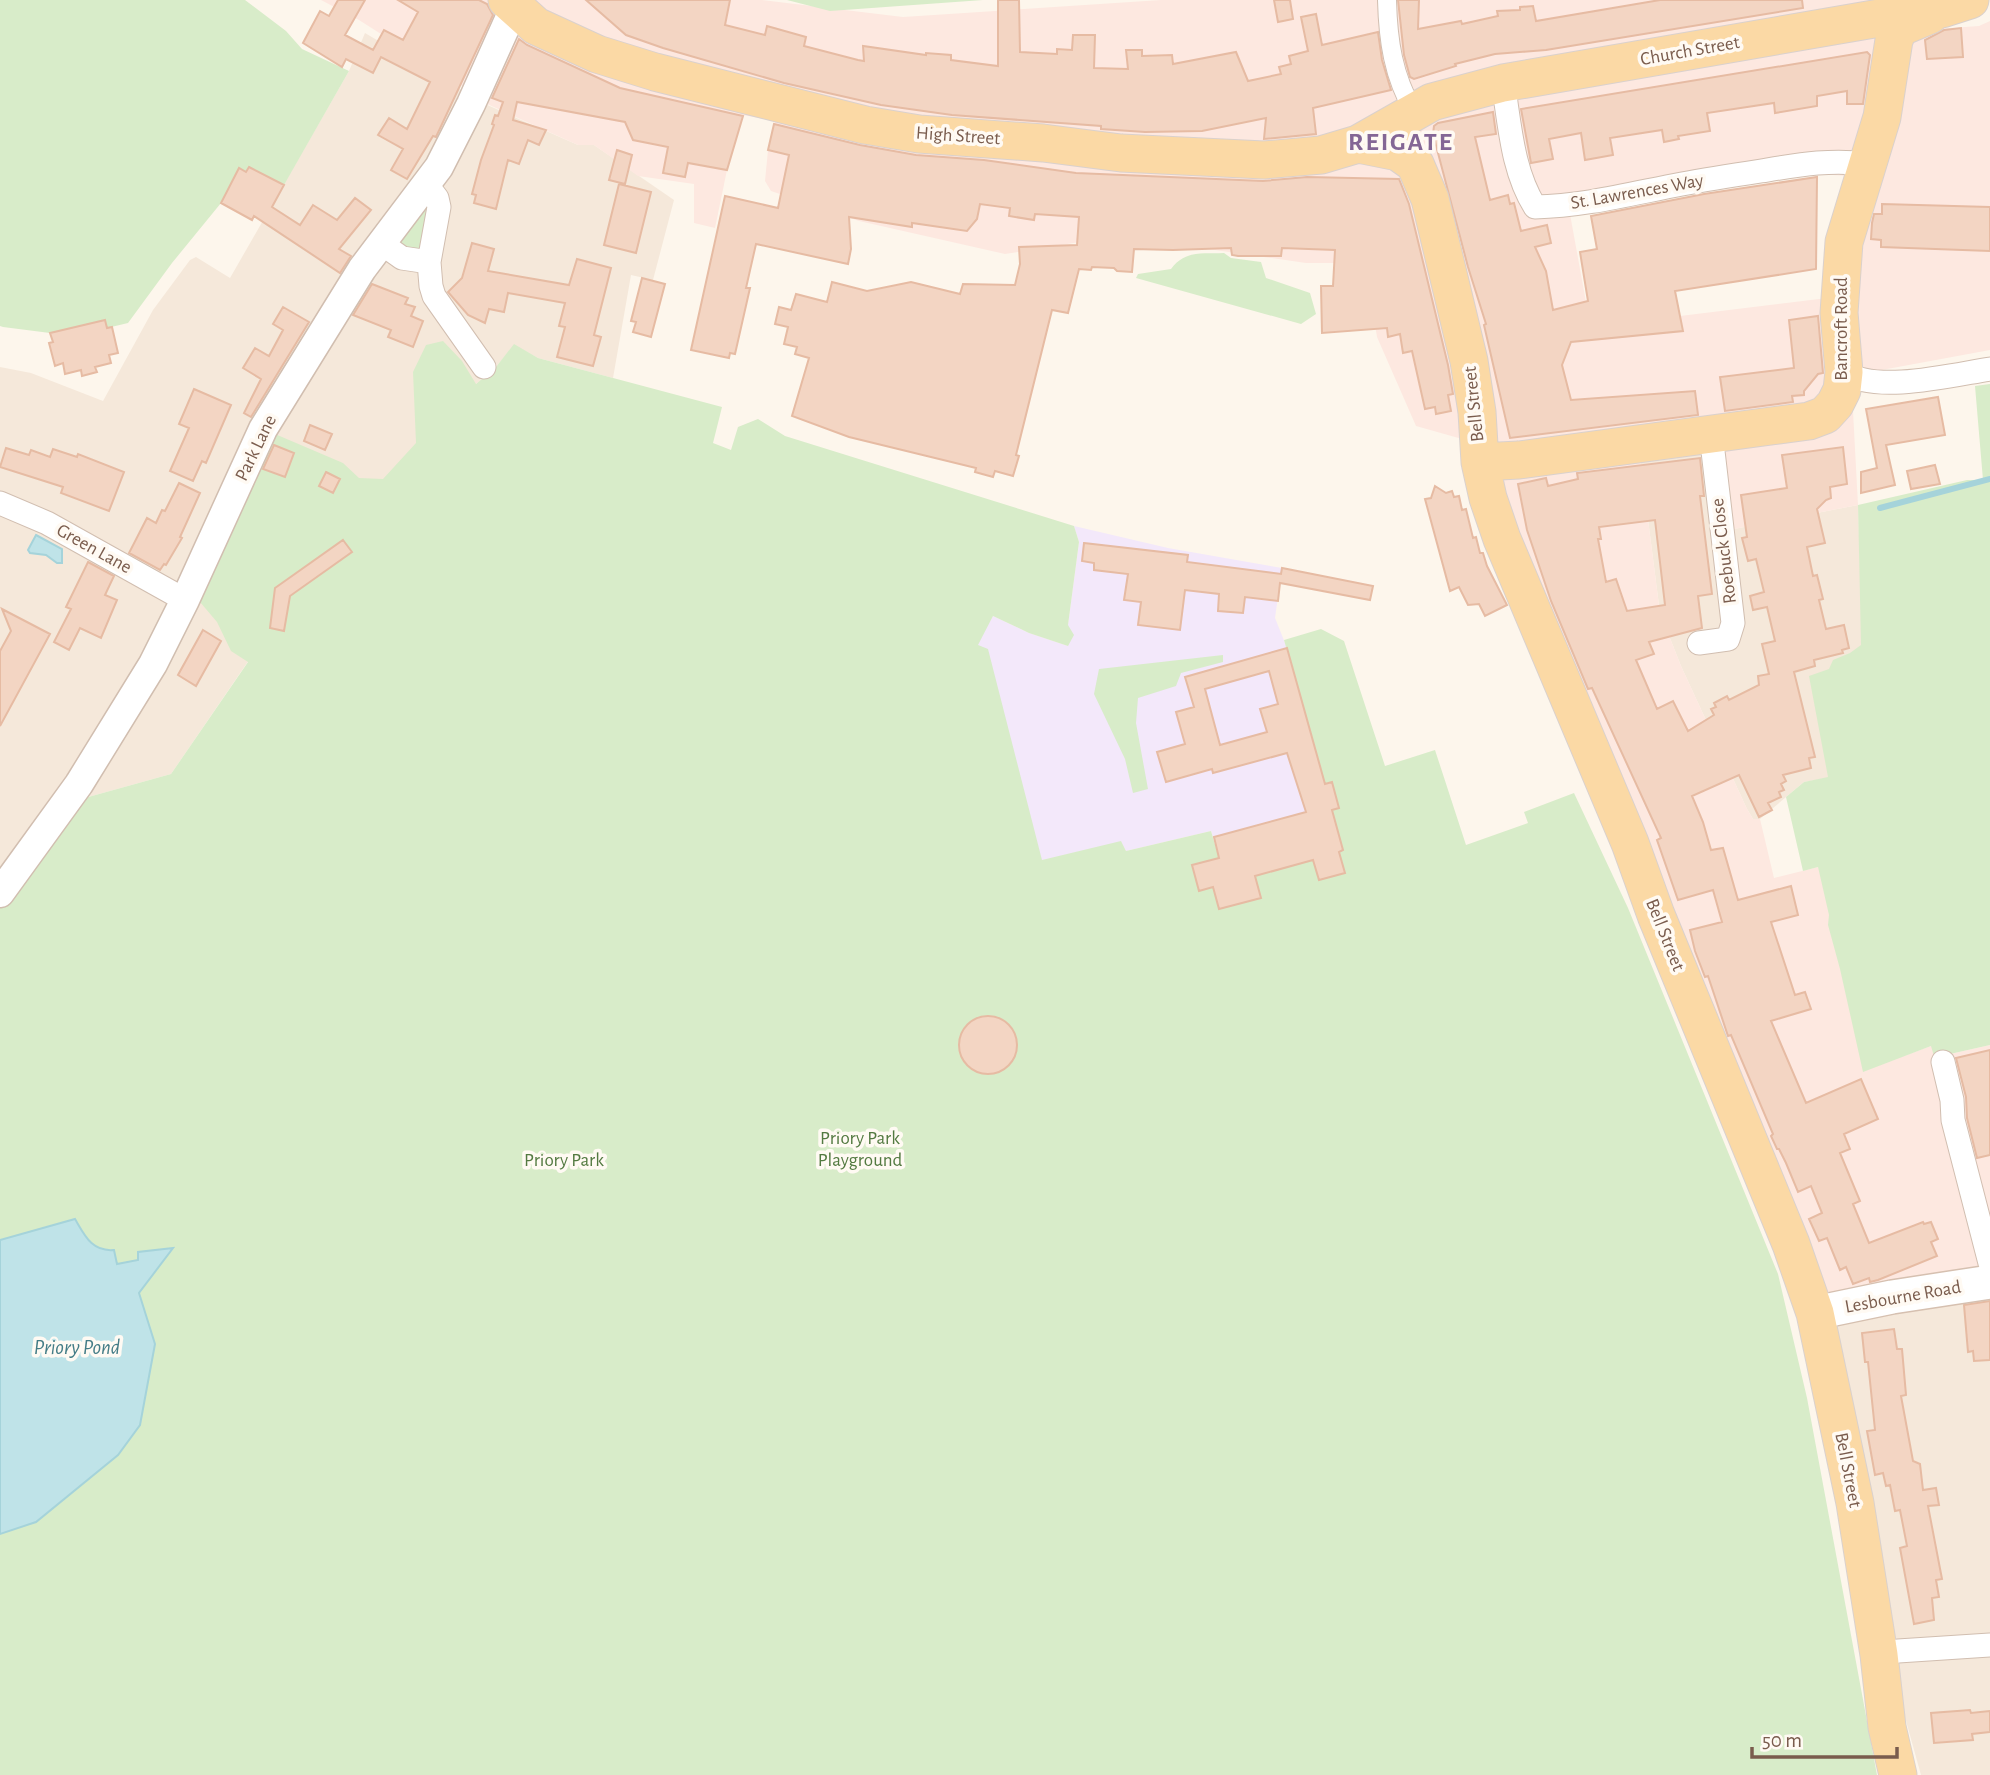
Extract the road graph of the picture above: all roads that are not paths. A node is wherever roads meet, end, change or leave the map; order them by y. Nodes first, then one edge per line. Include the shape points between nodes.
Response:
1 (1387, 0) edge
2 (1956, 5) edge
3 (522, 13) edge
4 (1503, 83) junction
5 (1413, 111) junction
6 (1358, 144) junction
7 (1867, 164) junction
8 (426, 185) junction
9 (381, 243) junction
10 (429, 262) junction
11 (484, 367) dead end
12 (1990, 369) edge
13 (1844, 372) junction
14 (1711, 434) junction
15 (1518, 460) junction
16 (1480, 462) junction
17 (1488, 498) junction
18 (0, 503) edge
19 (186, 600) junction
20 (1699, 643) dead end
21 (0, 893) edge
22 (1942, 1062) dead end
23 (1990, 1263) edge
24 (1990, 1282) edge
25 (1815, 1313) junction
26 (1990, 1645) edge
27 (1879, 1655) junction
28 (1898, 1775) edge

1 - 5 street via 1396,74
2 - 4 main road, Church Street
2 - 7 main road, Bancroft Road via 1899,28 1882,117
3 - 6 main road, High Street via 597,54 655,72 865,125 919,134 1121,153 1264,160 1321,155
3 - 8 street, Park Lane
4 - 5 main road, Church Street via 1446,97
4 - 7 street, St. Lawrences Way via 1518,173 1535,207 1792,166 1841,160
5 - 6 main road, High Street
6 - 16 main road, Bell Street via 1398,152 1415,164 1430,199 1469,361
7 - 13 main road, Bancroft Road via 1844,242 1840,278
8 - 9 street, Park Lane
8 - 10 street via 439,207
9 - 10 street via 402,258
9 - 19 street, Park Lane via 263,429
10 - 11 street via 434,296
12 - 13 street via 1908,381 1856,380
13 - 14 main road, Bancroft Road via 1842,390 1825,415
14 - 15 main road, Bancroft Road
14 - 20 street, Roebuck Close via 1733,623 1727,639
15 - 16 main road, Bancroft Road
15 - 17 main road via 1494,477
16 - 17 main road, Bell Street
17 - 25 main road, Bell Street
18 - 19 street, Green Lane via 47,523
19 - 21 street, Park Lane via 121,718
22 - 23 street
24 - 25 main road, Lesbourne Road
25 - 27 main road, Bell Street via 1855,1503
26 - 27 street
27 - 28 main road, Bell Street

